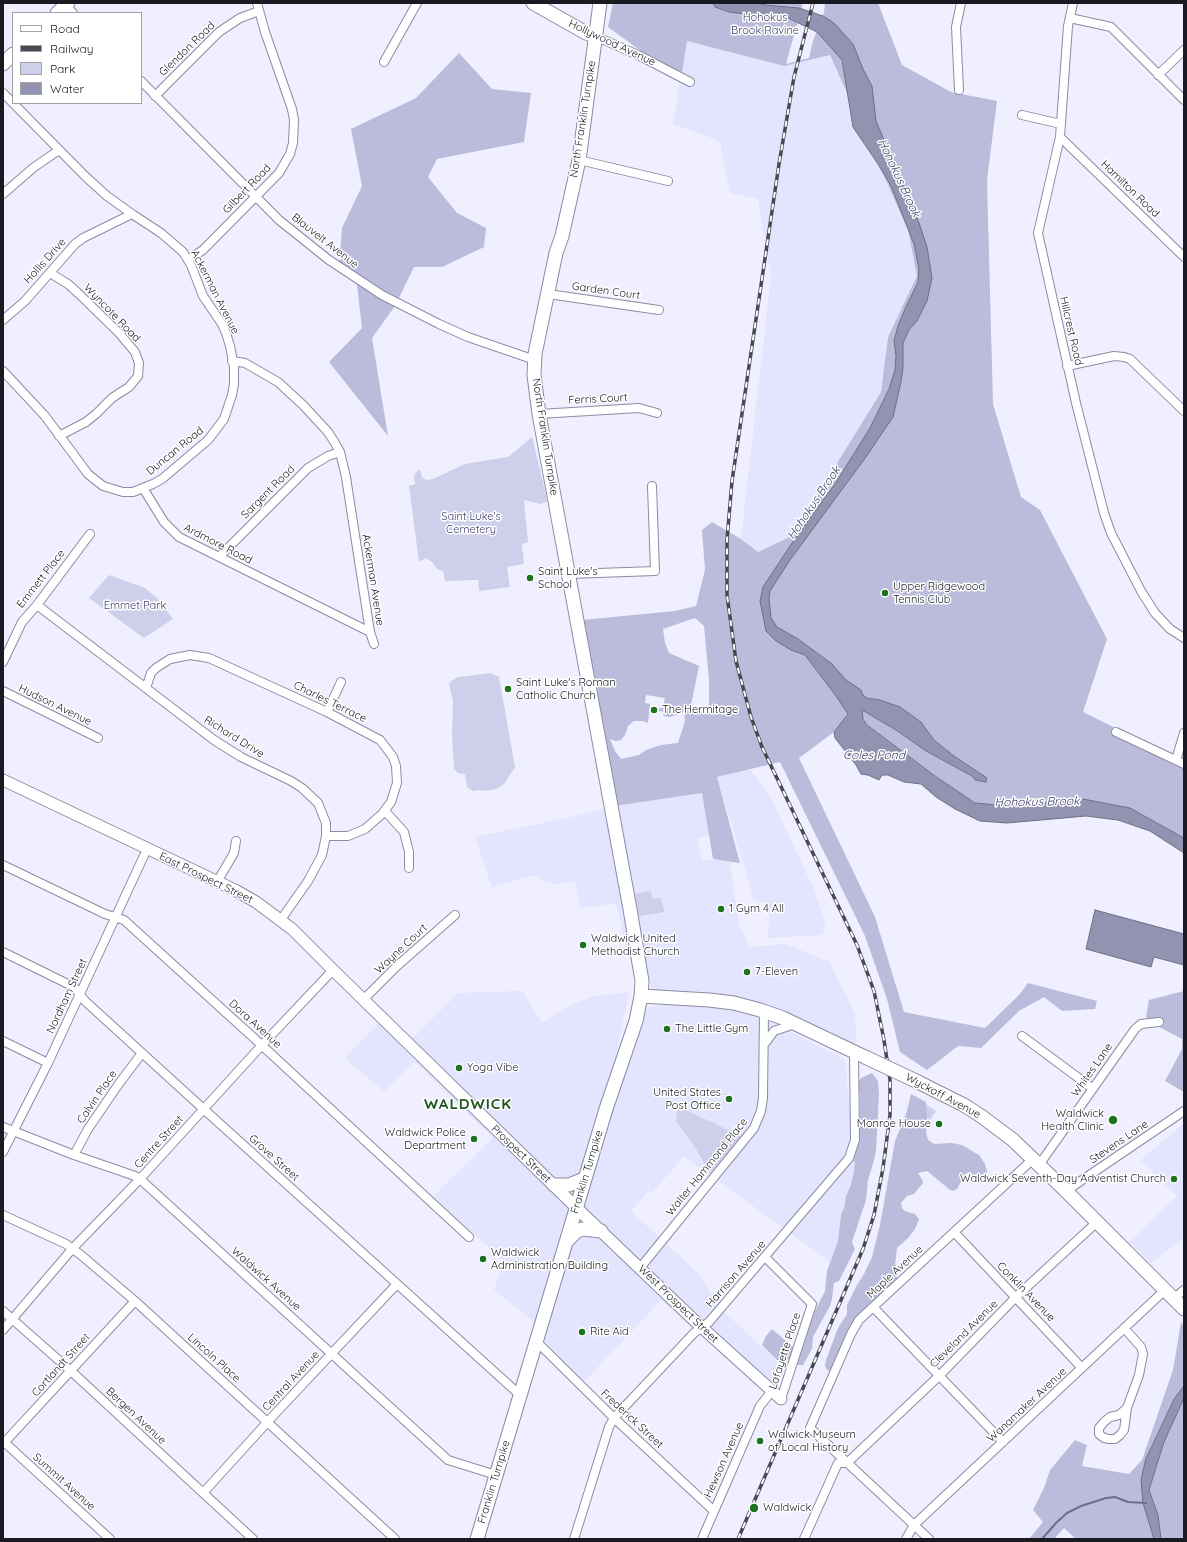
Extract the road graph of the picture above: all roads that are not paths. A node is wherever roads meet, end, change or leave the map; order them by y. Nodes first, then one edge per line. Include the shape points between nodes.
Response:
1 (418, 3) edge
2 (534, 3) edge
3 (600, 3) edge
4 (961, 3) edge
5 (1074, 3) edge
6 (258, 7) edge
7 (1070, 18) junction
8 (595, 36) junction
9 (1184, 50) edge
10 (12, 55) edge
11 (384, 62) dead end
12 (3, 64) edge
13 (1158, 75) junction
14 (142, 82) edge
15 (690, 82) dead end
16 (959, 90) dead end
17 (3, 93) edge
18 (155, 96) junction
19 (1184, 100) edge
20 (12, 102) edge
21 (14, 104) edge
22 (1022, 116) dead end
23 (1061, 124) junction
24 (1060, 137) junction
25 (59, 150) junction
26 (579, 160) junction
27 (668, 181) dead end
28 (3, 194) edge
29 (256, 197) junction
30 (132, 214) junction
31 (1184, 257) edge
32 (188, 260) junction
33 (50, 273) junction
34 (548, 294) junction
35 (659, 310) dead end
36 (3, 320) edge
37 (535, 360) junction
38 (232, 361) junction
39 (1067, 366) junction
40 (3, 371) edge
41 (1184, 411) edge
42 (657, 413) dead end
43 (539, 414) junction
44 (59, 436) junction
45 (340, 452) junction
46 (652, 486) dead end
47 (144, 488) junction
48 (90, 534) dead end
49 (219, 557) junction
50 (569, 574) junction
51 (37, 605) junction
52 (370, 632) junction
53 (1184, 638) edge
54 (374, 644) dead end
55 (3, 662) edge
56 (341, 682) dead end
57 (146, 688) junction
58 (3, 691) edge
59 (327, 712) junction
60 (1116, 732) dead end
61 (1184, 733) edge
62 (98, 738) dead end
63 (1180, 762) edge
64 (3, 780) edge
65 (610, 800) joint
66 (385, 811) junction
67 (326, 836) junction
68 (236, 841) dead end
69 (147, 849) junction
70 (3, 865) edge
71 (410, 868) dead end
72 (217, 882) junction
73 (455, 915) dead end
74 (116, 917) junction
75 (280, 921) junction
76 (3, 952) edge
77 (333, 970) junction
78 (80, 994) junction
79 (641, 996) junction
80 (363, 1000) junction
81 (764, 1011) junction
82 (1159, 1022) dead end
83 (795, 1024) junction
84 (1022, 1036) dead end
85 (3, 1042) edge
86 (262, 1045) junction
87 (764, 1045) junction
88 (142, 1053) junction
89 (860, 1054) junction
90 (48, 1063) junction
91 (1092, 1088) junction
92 (467, 1100) joint
93 (204, 1109) junction
94 (1184, 1111) edge
95 (3, 1127) edge
96 (13, 1132) junction
97 (3, 1152) edge
98 (74, 1155) junction
99 (1036, 1162) junction
100 (140, 1179) junction
101 (584, 1179) junction
102 (554, 1185) junction
103 (1066, 1191) junction
104 (576, 1207) junction
105 (3, 1215) edge
106 (1097, 1222) junction
107 (601, 1231) junction
108 (954, 1232) junction
109 (469, 1237) dead end
110 (565, 1244) junction
111 (73, 1248) junction
112 (765, 1257) junction
113 (640, 1268) junction
114 (397, 1284) junction
115 (1174, 1293) edge
116 (1016, 1297) junction
117 (135, 1301) junction
118 (873, 1306) junction
119 (1184, 1309) edge
120 (3, 1311) edge
121 (13, 1319) junction
122 (702, 1328) junction
123 (1124, 1328) junction
124 (3, 1330) edge
125 (536, 1341) junction
126 (332, 1353) junction
127 (1082, 1368) junction
128 (71, 1371) junction
129 (939, 1376) junction
130 (772, 1392) junction
131 (520, 1395) junction
132 (781, 1400) joint
133 (1127, 1408) dead end
134 (614, 1418) junction
135 (268, 1422) junction
136 (1003, 1442) junction
137 (4, 1443) edge
138 (847, 1463) junction
139 (496, 1475) junction
140 (203, 1493) junction
141 (714, 1511) junction
142 (914, 1525) junction
143 (110, 1539) edge
144 (253, 1539) edge
145 (395, 1539) edge
146 (477, 1539) edge
147 (574, 1539) edge
148 (702, 1539) edge
149 (804, 1539) edge
150 (906, 1539) edge
151 (929, 1539) edge

1 - 11 street
2 - 8 main road, Hollywood Avenue
3 - 8 main road, North Franklin Turnpike
4 - 16 street via 956,27
5 - 7 street, Hillcrest Road
6 - 18 street, Glendon Road via 218,32
6 - 29 street, Gilbert Road via 292,109 294,132 290,154 285,164
7 - 13 street via 1111,27
7 - 23 street, Hillcrest Road
8 - 15 street, Hollywood Avenue via 638,54
8 - 26 main road, North Franklin Turnpike
9 - 13 street
10 - 12 main road
13 - 19 street
14 - 18 street, Blauvelt Avenue
17 - 20 street, Ackerman Avenue
18 - 29 street, Blauvelt Avenue
21 - 25 street, Ackerman Avenue
22 - 23 street
23 - 24 street, Hillcrest Road
24 - 31 street, Hamilton Road
24 - 39 street, Hillcrest Road via 1038,233
25 - 28 street
25 - 30 street, Ackerman Avenue via 97,187
26 - 27 street
26 - 34 main road, North Franklin Turnpike
29 - 32 street, Gilbert Road via 203,250
29 - 37 street, Blauvelt Avenue via 303,241 382,295 468,337
30 - 32 street, Ackerman Avenue via 177,246
30 - 33 street, Hollis Drive via 83,238
32 - 38 street, Ackerman Avenue via 203,296 226,333
33 - 36 street, Hollis Drive via 25,301
33 - 44 street, Wyncote Road via 78,292 131,347 139,363 138,376 129,387 112,398 86,422
34 - 35 street, Garden Court
34 - 37 main road, North Franklin Turnpike
37 - 43 main road, North Franklin Turnpike via 535,391
38 - 45 street, Ackerman Avenue via 245,363 264,372 291,393 328,432
38 - 47 street, Duncan Road via 232,395 227,413 217,430 162,479
39 - 41 street via 1124,356
39 - 53 street, Hillcrest Road via 1111,533 1155,613 1170,629
40 - 44 street via 31,400
42 - 43 street, Ferris Court via 639,408
43 - 50 main road, North Franklin Turnpike
44 - 47 street via 88,474 103,486 123,492
45 - 49 street, Sargent Road via 308,468
45 - 52 street, Ackerman Avenue
46 - 50 street via 655,571
47 - 49 street, Ardmore Road via 170,530 189,543
48 - 51 street, Emmett Place
49 - 52 street, Ardmore Road
50 - 65 main road, North Franklin Turnpike
51 - 55 street, Emmett Place via 22,622
51 - 57 street, Richard Drive
52 - 54 street, Ackerman Avenue
56 - 59 street
57 - 59 street, Charles Terrace via 151,674 163,663 177,657 198,656 209,658
57 - 67 street, Richard Drive via 214,740 246,760 291,781 310,794 323,812
58 - 62 street, Hudson Avenue
59 - 66 street, Charles Terrace via 380,740 393,758 397,783
60 - 63 street
61 - 63 street
64 - 69 street, East Prospect Street
65 - 79 main road, Franklin Turnpike via 642,981
66 - 67 street, Charles Terrace via 357,833 348,836
66 - 71 street via 404,832
67 - 75 street, Richard Drive via 316,868
68 - 72 street via 234,853
69 - 72 street, East Prospect Street
69 - 74 street, Nordham Street
70 - 74 street, Dora Avenue
72 - 75 street, East Prospect Street via 256,902
73 - 80 street, Wayne Court
74 - 78 street, Nordham Street
74 - 86 street, Dora Avenue via 124,920
75 - 77 street, East Prospect Street via 292,929
76 - 78 street, Grove Street via 74,987
77 - 80 street, East Prospect Street
77 - 86 street, Centre Street
78 - 88 street, Grove Street
78 - 90 street, Nordham Street
79 - 81 main road, Wyckoff Avenue via 734,1003
79 - 101 main road, Franklin Turnpike via 636,1021
80 - 92 street, East Prospect Street
81 - 83 main road, Wyckoff Avenue
81 - 87 street, Walter Hammond Place
82 - 91 street, Whites Lane via 1141,1024 1135,1029
83 - 87 street via 774,1031
83 - 89 main road, Wyckoff Avenue
84 - 91 street
85 - 90 street
86 - 93 street, Centre Street
86 - 109 street, Dora Avenue
87 - 113 street, Walter Hammond Place via 761,1111 754,1128
88 - 93 street, Grove Street
88 - 98 street, Calvin Place via 88,1129
89 - 99 main road, Wyckoff Avenue, bridge via 964,1105 1013,1140
89 - 112 street, Harrison Avenue via 855,1140 849,1158
90 - 96 street, Nordham Street
91 - 99 street, Whites Lane
92 - 102 street, Prospect Street
93 - 100 street, Centre Street
93 - 114 street, Grove Street
94 - 103 street, Stevens Lane
95 - 96 street, Waldwick Avenue
96 - 97 street, Nordham Street
96 - 98 street, Waldwick Avenue
98 - 100 street, Waldwick Avenue
99 - 103 main road, Wyckoff Avenue
99 - 108 street, Maple Avenue
100 - 111 street, Centre Street
100 - 126 street, Waldwick Avenue
101 - 102 main road via 569,1185
101 - 104 main road, Franklin Turnpike
102 - 104 street, Prospect Street
103 - 106 main road, Wyckoff Avenue
104 - 107 street, West Prospect Street
104 - 110 main road, Franklin Turnpike
105 - 111 street, Lincoln Place
106 - 115 main road, Wyckoff Avenue
106 - 116 street, Cleveland Avenue
107 - 110 main road via 577,1231
107 - 113 street, West Prospect Street
108 - 116 street, Conklin Avenue
108 - 118 street, Maple Avenue
110 - 125 main road, Franklin Turnpike
111 - 117 street, Lincoln Place
111 - 121 street, Centre Street
112 - 122 street, Harrison Avenue
112 - 132 street, Lafayette Place via 812,1304
113 - 122 street, West Prospect Street
114 - 126 street, Central Avenue
114 - 131 street, Grove Street
115 - 119 main road, Wyckoff Avenue
115 - 123 street, Wanamaker Avenue
116 - 127 street, Conklin Avenue
116 - 129 street, Cleveland Avenue
117 - 128 street, Cortlandt Street
117 - 135 street, Lincoln Place
118 - 129 street
118 - 138 street, Maple Avenue via 855,1326 810,1428
120 - 121 street, Bergen Avenue
121 - 124 street, Centre Street
121 - 128 street, Bergen Avenue
122 - 130 street, West Prospect Street
122 - 134 street, Harrison Avenue via 694,1333
123 - 127 street, Wanamaker Avenue
123 - 133 street via 1143,1354 1139,1375
125 - 131 main road, Franklin Turnpike
125 - 134 street, Frederick Street
126 - 135 street, Central Avenue
126 - 139 street, Waldwick Avenue via 448,1460
127 - 136 street, Wanamaker Avenue
128 - 137 street, Cortlandt Street
128 - 140 street, Bergen Avenue
129 - 136 street
129 - 138 street, Cleveland Avenue
130 - 132 street, West Prospect Street
130 - 141 street, Hewson Avenue via 760,1406
131 - 139 main road, Franklin Turnpike
134 - 141 street, Frederick Street
134 - 147 street, Harrison Avenue
135 - 140 street, Central Avenue
135 - 145 street, Lincoln Place
136 - 142 street, Wanamaker Avenue
137 - 143 street, Summit Avenue
138 - 142 street
138 - 149 street, Cleveland Avenue via 838,1463 834,1468
139 - 146 main road, Franklin Turnpike
140 - 144 street, Bergen Avenue
141 - 148 street, Hewson Avenue
142 - 150 street, Wanamaker Avenue
142 - 151 street

